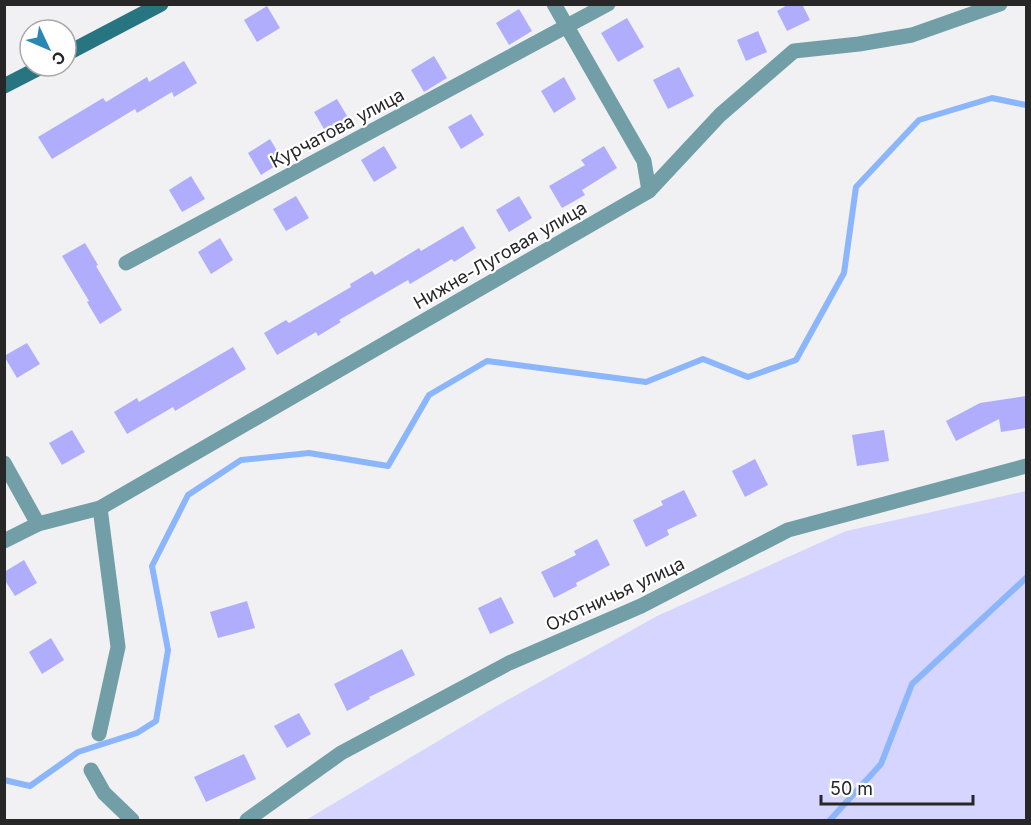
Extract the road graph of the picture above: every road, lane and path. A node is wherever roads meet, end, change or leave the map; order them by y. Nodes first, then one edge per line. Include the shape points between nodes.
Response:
1 (161, 4) edge
2 (554, 4) edge
3 (608, 4) edge
4 (1000, 4) edge
5 (566, 26) junction
6 (78, 48) edge
7 (20, 78) edge
8 (4, 86) edge
9 (649, 191) junction
10 (126, 263) dead end
11 (4, 463) edge
12 (1026, 466) edge
13 (100, 508) junction
14 (38, 524) junction
15 (4, 541) edge
16 (99, 734) dead end
17 (91, 770) dead end
18 (132, 820) edge
19 (247, 820) edge

1 - 6 main road
2 - 5 street
3 - 5 street, Курчатова улица
4 - 9 street, Нижне-Луговая улица via 912,35 794,51 720,115
5 - 9 street via 644,161
5 - 10 street, Курчатова улица
7 - 8 main road
9 - 13 street, Нижне-Луговая улица
11 - 14 street
12 - 19 street, Охотничья улица via 788,530 641,606 509,663 352,747
13 - 14 street, Нижне-Луговая улица
13 - 16 street via 118,647
14 - 15 street, Нижне-Луговая улица
17 - 18 street via 104,793

